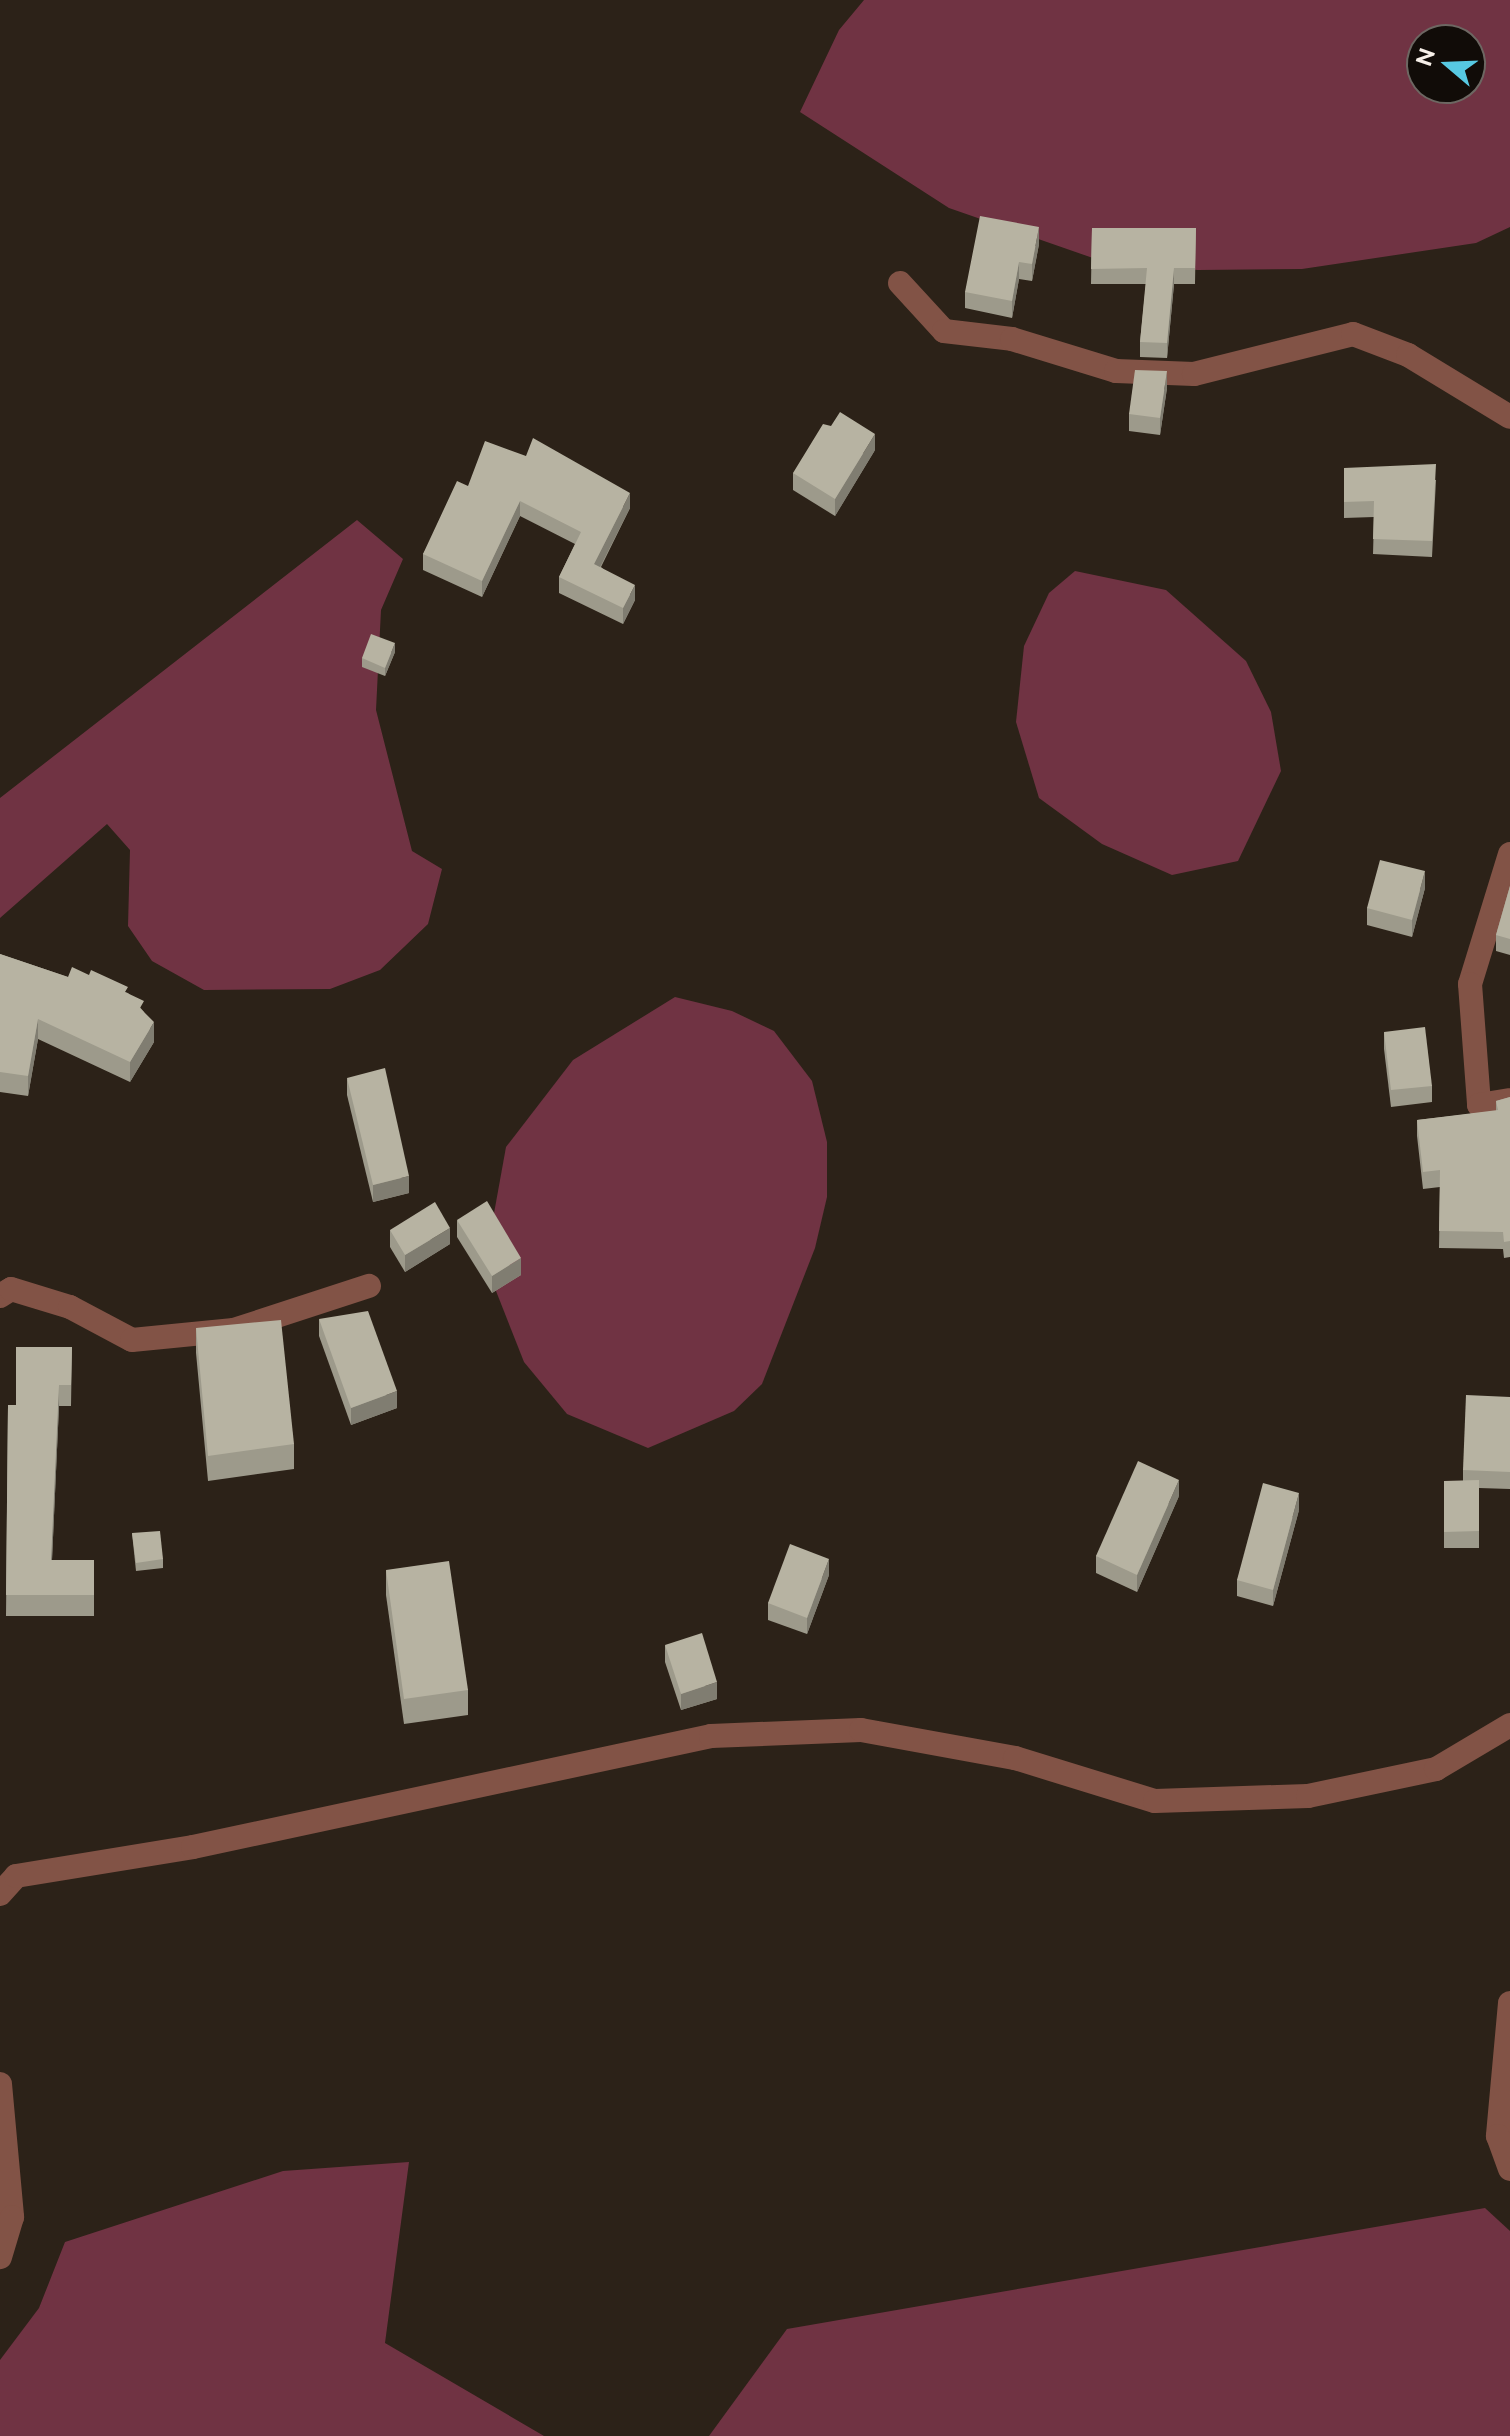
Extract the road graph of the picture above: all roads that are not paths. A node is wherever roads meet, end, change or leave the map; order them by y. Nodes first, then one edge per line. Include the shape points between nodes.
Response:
1 (900, 283) dead end
2 (1510, 417) edge
3 (1510, 854) edge
4 (1510, 1100) edge
5 (369, 1286) dead end
6 (0, 1296) edge
7 (1510, 1725) edge
8 (0, 1894) edge
9 (1510, 2003) edge
10 (0, 2084) edge
11 (1510, 2169) edge
12 (0, 2257) edge

1 - 2 street via 944,331 1012,339 1116,371 1194,374 1353,334 1408,355
3 - 4 street via 1470,984 1479,1105
5 - 6 street via 234,1330 132,1340 70,1307 11,1289
7 - 8 street via 1436,1769 1308,1796 1155,1801 1015,1758 861,1730 711,1736 193,1847 16,1876
9 - 11 street via 1498,2136
10 - 12 street via 12,2217

